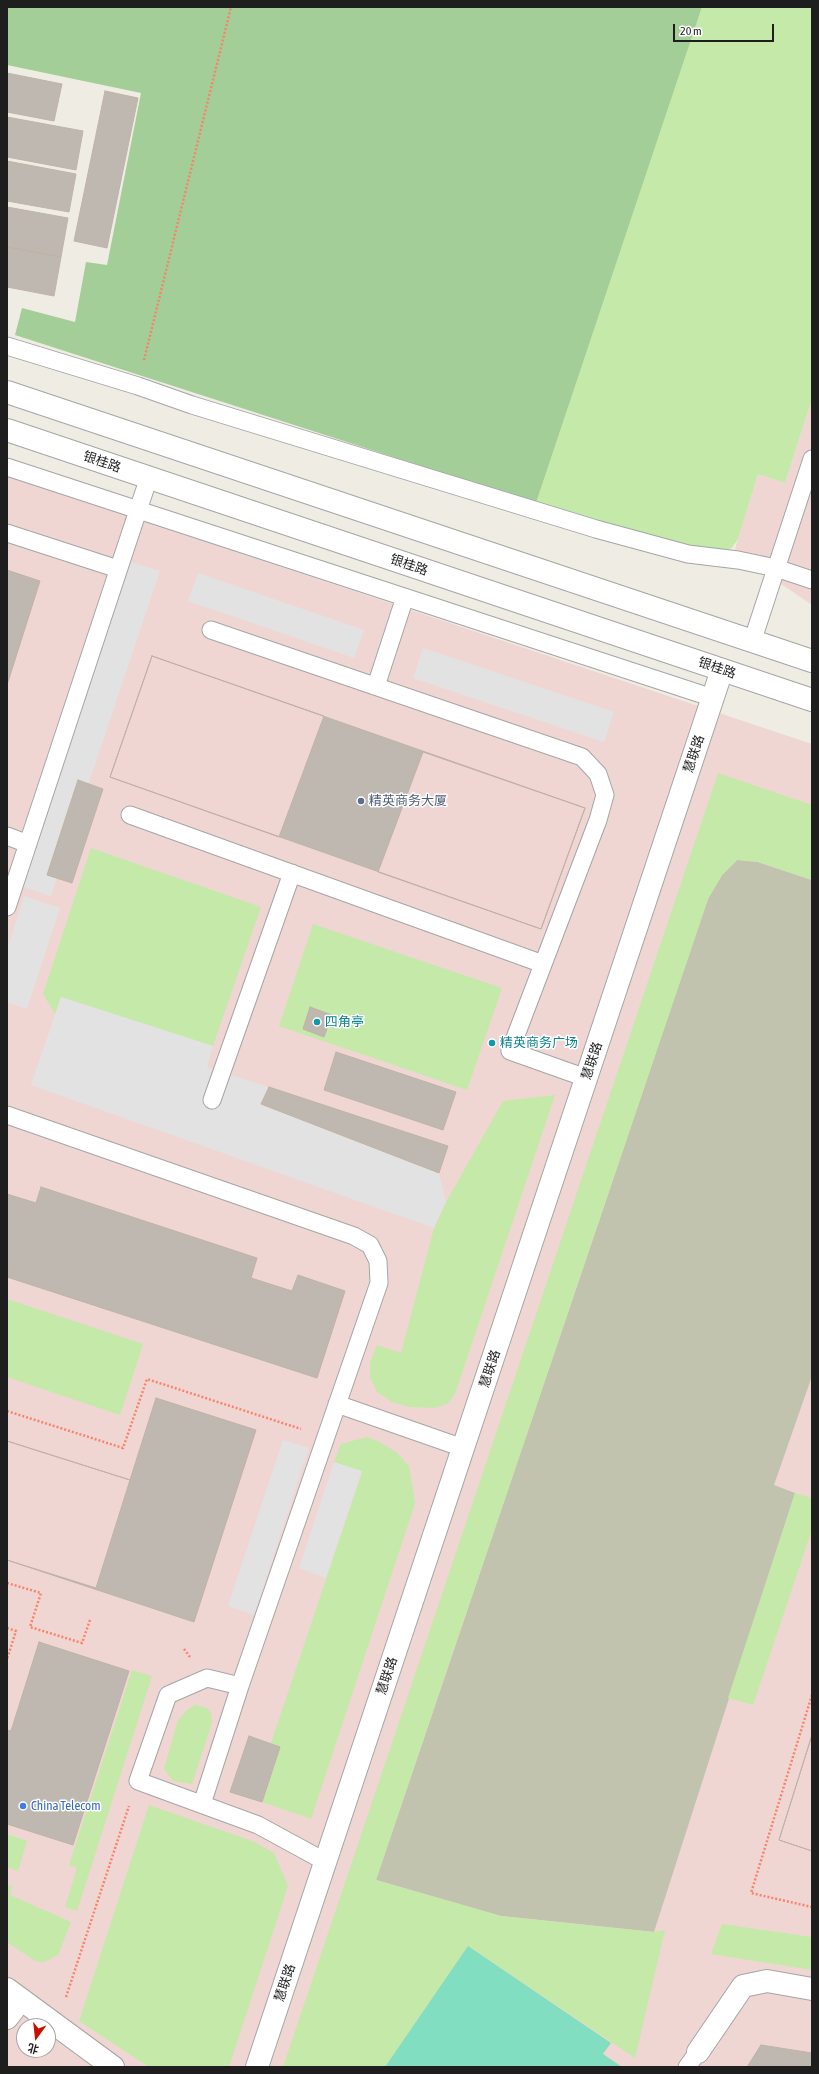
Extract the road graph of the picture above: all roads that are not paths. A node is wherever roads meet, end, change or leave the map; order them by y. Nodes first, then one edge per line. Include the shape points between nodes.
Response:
1 (7, 346) edge
2 (7, 392) edge
3 (7, 430) edge
4 (812, 459) edge
5 (7, 467) edge
6 (149, 478) junction
7 (805, 507) edge
8 (138, 510) junction
9 (7, 533) edge
10 (776, 568) junction
11 (118, 569) junction
12 (812, 580) edge
13 (405, 597) junction
14 (211, 630) dead end
15 (752, 642) junction
16 (812, 661) edge
17 (722, 670) junction
18 (376, 686) junction
19 (713, 698) junction
20 (812, 700) edge
21 (130, 815) dead end
22 (7, 836) edge
23 (28, 844) junction
24 (292, 873) junction
25 (7, 907) edge
26 (543, 964) junction
27 (586, 1078) junction
28 (212, 1100) dead end
29 (7, 1115) edge
30 (337, 1404) junction
31 (463, 1448) junction
32 (240, 1686) junction
33 (202, 1804) junction
34 (326, 1862) junction
35 (812, 1989) edge
36 (14, 1995) edge
37 (7, 2018) edge
38 (693, 2060) edge
39 (113, 2067) edge
40 (257, 2067) edge

1 - 10 lane via 138,386 199,408 596,529 688,554
2 - 15 street
3 - 6 street, 银桂路
4 - 7 lane
5 - 8 lane
6 - 8 lane
6 - 17 street, 银桂路
7 - 10 lane
8 - 11 lane
8 - 13 lane
9 - 11 lane
10 - 12 lane
10 - 15 lane
11 - 23 lane
13 - 18 lane
13 - 19 lane
14 - 18 lane
15 - 16 street
17 - 19 street, 慧联路
17 - 20 street, 银桂路
18 - 26 lane via 582,757 598,774 605,795 598,820
19 - 27 street, 慧联路
21 - 24 lane
22 - 23 lane
23 - 25 lane
24 - 26 lane
24 - 28 lane
26 - 27 lane via 510,1051
27 - 31 street, 慧联路
29 - 30 lane via 347,1234 370,1245 378,1261 380,1283
30 - 31 lane
30 - 32 lane
31 - 34 street, 慧联路
32 - 33 lane
32 - 33 lane via 207,1678 168,1695 138,1781
33 - 34 lane via 258,1824
34 - 40 street, 慧联路
35 - 38 street via 767,1981 743,1986
36 - 37 street
36 - 39 street

